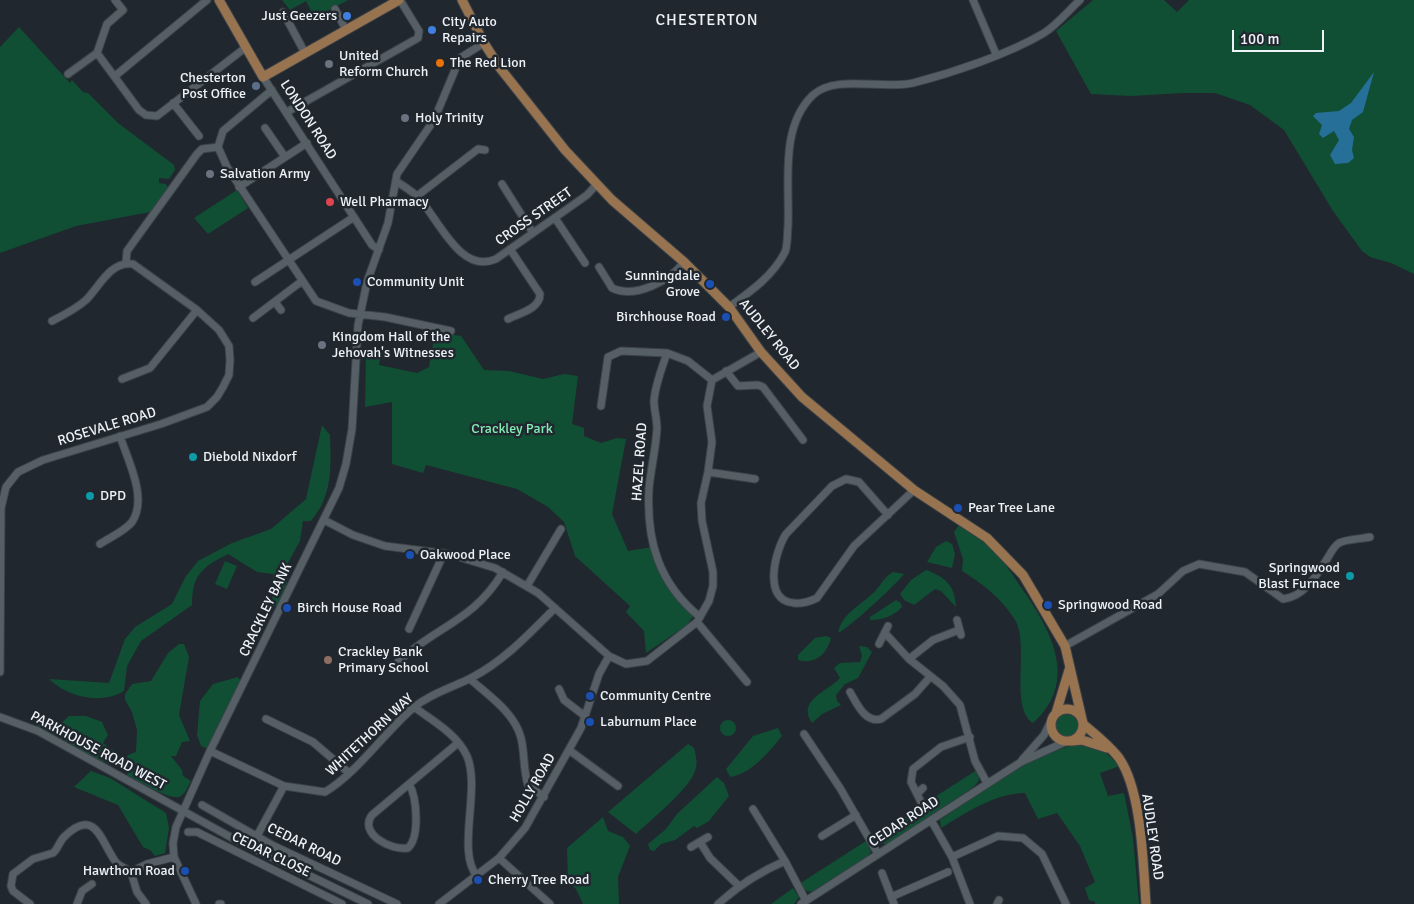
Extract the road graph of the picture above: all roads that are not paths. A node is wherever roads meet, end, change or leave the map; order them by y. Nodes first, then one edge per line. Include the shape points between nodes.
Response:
1 (116, 0) edge
2 (206, 0) edge
3 (218, 0) edge
4 (400, 0) edge
5 (462, 0) edge
6 (973, 0) edge
7 (1080, 0) edge
8 (335, 9) dead end
9 (283, 12) dead end
10 (346, 30) junction
11 (484, 43) junction
12 (245, 48) junction
13 (97, 53) junction
14 (305, 53) junction
15 (996, 54) junction
16 (68, 74) dead end
17 (115, 76) junction
18 (263, 77) junction
19 (272, 90) junction
20 (173, 103) junction
21 (287, 112) junction
22 (265, 128) dead end
23 (199, 136) dead end
24 (307, 143) junction
25 (218, 146) junction
26 (485, 150) dead end
27 (285, 158) junction
28 (396, 181) junction
29 (502, 184) dead end
30 (597, 184) junction
31 (240, 187) junction
32 (417, 196) junction
33 (354, 217) junction
34 (555, 218) junction
35 (533, 234) junction
36 (510, 249) junction
37 (379, 250) junction
38 (288, 260) junction
39 (684, 262) junction
40 (126, 263) junction
41 (585, 263) dead end
42 (599, 267) dead end
43 (302, 281) junction
44 (255, 282) dead end
45 (275, 302) junction
46 (729, 307) junction
47 (197, 310) junction
48 (281, 310) dead end
49 (360, 314) junction
50 (253, 318) dead end
51 (508, 319) dead end
52 (52, 321) dead end
53 (451, 331) dead end
54 (761, 352) junction
55 (667, 353) junction
56 (726, 371) junction
57 (122, 380) dead end
58 (712, 380) junction
59 (601, 406) dead end
60 (120, 436) junction
61 (803, 440) dead end
62 (708, 472) junction
63 (755, 480) dead end
64 (914, 490) junction
65 (888, 515) junction
66 (324, 520) junction
67 (561, 529) dead end
68 (1370, 537) dead end
69 (100, 544) dead end
70 (444, 554) junction
71 (503, 572) junction
72 (527, 586) junction
73 (555, 608) junction
74 (699, 620) junction
75 (957, 620) dead end
76 (409, 629) dead end
77 (879, 644) dead end
78 (1065, 646) junction
79 (609, 656) junction
80 (909, 659) junction
81 (398, 662) dead end
82 (1070, 666) junction
83 (0, 672) edge
84 (930, 677) junction
85 (470, 679) junction
86 (747, 682) dead end
87 (559, 689) dead end
88 (850, 692) dead end
89 (414, 707) junction
90 (1056, 712) junction
91 (0, 717) edge
92 (586, 717) junction
93 (266, 719) dead end
94 (1050, 721) junction
95 (1083, 721) junction
96 (804, 734) dead end
97 (970, 737) junction
98 (1067, 742) junction
99 (458, 743) junction
100 (1111, 749) junction
101 (570, 750) junction
102 (210, 751) junction
103 (1020, 762) junction
104 (348, 772) junction
105 (987, 783) junction
106 (409, 784) junction
107 (284, 786) junction
108 (618, 786) dead end
109 (544, 797) junction
110 (921, 802) dead end
111 (204, 809) dead end
112 (753, 809) dead end
113 (182, 811) junction
114 (856, 815) junction
115 (931, 820) junction
116 (188, 832) dead end
117 (257, 836) junction
118 (822, 836) dead end
119 (708, 837) dead end
120 (700, 842) junction
121 (692, 847) dead end
122 (878, 854) junction
123 (174, 857) junction
124 (952, 857) junction
125 (499, 858) junction
126 (785, 861) junction
127 (131, 872) junction
128 (948, 872) dead end
129 (882, 873) dead end
130 (477, 876) junction
131 (318, 880) junction
132 (92, 884) dead end
133 (738, 886) junction
134 (312, 889) junction
135 (1067, 899) edge
136 (893, 900) edge
137 (804, 902) edge
138 (30, 904) edge
139 (77, 904) edge
140 (146, 904) edge
141 (196, 904) edge
142 (342, 904) edge
143 (368, 904) edge
144 (397, 904) edge
145 (439, 904) edge
146 (550, 904) edge
147 (718, 904) edge
148 (970, 904) edge
149 (1146, 904) edge

1 - 13 street via 123,10 108,24
2 - 17 street
3 - 12 main road, LONDON ROAD
4 - 10 main road
4 - 21 street via 419,31 418,38
5 - 11 main road, AUDLEY ROAD
6 - 15 street
7 - 15 street via 1044,32
8 - 10 street
9 - 14 street
10 - 14 main road
11 - 28 street, CRACKLEY BANK via 460,58 434,120 401,167
11 - 30 main road, AUDLEY ROAD via 526,103
12 - 18 main road, LONDON ROAD
12 - 20 street
13 - 16 street
13 - 17 street
14 - 18 main road
15 - 46 street via 911,84 840,84 813,94 799,113 792,132 786,250 773,271
17 - 20 street via 146,115 157,116
18 - 19 street, LONDON ROAD
19 - 21 street, LONDON ROAD
19 - 25 street via 223,131
20 - 23 street
21 - 24 street, LONDON ROAD
22 - 27 street
24 - 27 street
24 - 33 street, LONDON ROAD
25 - 31 street
25 - 40 street via 202,149 126,251
26 - 32 street via 478,149
27 - 31 street
28 - 32 street, CROSS STREET
28 - 37 street, CRACKLEY BANK
29 - 35 street
30 - 34 street, CROSS STREET
30 - 39 main road, AUDLEY ROAD via 624,212
31 - 38 street
32 - 36 street, CROSS STREET via 460,253 470,260 490,261
33 - 37 street, LONDON ROAD via 372,245
33 - 38 street
34 - 35 street, CROSS STREET
34 - 41 street
35 - 36 street, CROSS STREET
36 - 51 street via 540,298 537,305
37 - 49 street, CRACKLEY BANK
38 - 43 street
38 - 44 street
39 - 42 street via 673,275 632,292 612,288
39 - 46 main road, AUDLEY ROAD
40 - 47 street, ROSEVALE ROAD via 137,266
40 - 52 street via 111,270 84,301
43 - 45 street
43 - 49 street via 316,301
45 - 48 street
45 - 50 street
46 - 54 main road, AUDLEY ROAD
47 - 57 street via 150,368
47 - 60 street, ROSEVALE ROAD via 219,330 228,346 228,375 217,397 207,406
49 - 53 street
49 - 66 street, CRACKLEY BANK via 349,450 339,488
54 - 56 street
54 - 64 main road, AUDLEY ROAD via 802,397
55 - 58 street via 688,361
55 - 59 street via 621,351 608,358
55 - 74 street, HAZEL ROAD via 654,400 657,428 649,490 650,521 654,548 665,578
56 - 58 street
56 - 61 street via 738,386 758,384 766,390
58 - 62 street via 707,406 712,442
60 - 69 street via 139,498 137,511 131,523
60 - 83 street, ROSEVALE ROAD via 43,460 18,472 6,486 1,508
62 - 63 street
62 - 74 street via 701,503 702,521 714,572 709,601
64 - 65 street
64 - 78 main road, AUDLEY ROAD via 981,533 1009,559 1023,576
65 - 65 street via 854,546 816,598 809,602 791,603 778,594 775,570 781,541 832,486 846,479 858,482
66 - 70 street via 385,546
66 - 102 street, CRACKLEY BANK
67 - 72 street
68 - 78 street via 1334,547 1316,576 1292,598 1282,599 1244,572 1210,564 1189,567 1158,594
70 - 71 street via 479,562
70 - 76 street
71 - 72 street
71 - 81 street via 494,588 475,608
72 - 73 street
73 - 79 street
73 - 85 street, WHITETHORN WAY via 518,646
74 - 79 street via 647,660 626,664
74 - 86 street, HAZEL ROAD
75 - 80 street via 960,633 933,640
77 - 80 street via 887,630
78 - 82 main road, AUDLEY ROAD
79 - 92 street, HOLLY ROAD via 599,674
80 - 84 street
82 - 90 main road, AUDLEY ROAD
82 - 95 main road, AUDLEY ROAD
84 - 88 street via 915,694 876,721 866,717
84 - 97 street via 960,705
85 - 89 street, WHITETHORN WAY via 436,693
85 - 109 street via 502,708 515,725 521,738 528,785
87 - 92 street via 564,700
89 - 99 street
89 - 104 street, WHITETHORN WAY
90 - 94 main road
90 - 95 main road via 1072,710
91 - 113 street, PARKHOUSE ROAD WEST via 38,731
92 - 101 street, HOLLY ROAD
93 - 104 street via 313,742
94 - 98 main road via 1054,736
94 - 103 street via 1044,735
95 - 98 main road via 1080,735
95 - 100 main road, AUDLEY ROAD
96 - 114 street
97 - 105 street via 975,760
97 - 110 street via 941,747 913,769 911,782 920,791
98 - 100 main road via 1082,740
98 - 103 street
99 - 106 street
99 - 130 street via 468,757 472,794 468,861
100 - 149 main road, AUDLEY ROAD via 1128,777 1137,812
101 - 108 street
101 - 109 street, HOLLY ROAD
102 - 107 street, WHITETHORN WAY
102 - 113 street, CRACKLEY BANK
103 - 105 street, CEDAR ROAD
104 - 107 street, WHITETHORN WAY via 325,792
105 - 115 street, CEDAR ROAD
106 - 106 street via 368,820 372,835 402,849 408,848 414,839 416,800
107 - 117 street
109 - 125 street, HOLLY ROAD via 525,828
111 - 117 street, CEDAR ROAD
112 - 126 street
113 - 123 street, CRACKLEY BANK via 174,834
113 - 131 street, CEDAR ROAD
114 - 118 street
114 - 122 street
115 - 122 street, CEDAR ROAD
115 - 124 street
116 - 134 street, CEDAR CLOSE via 197,832
117 - 144 street, CEDAR ROAD
119 - 120 street
120 - 121 street
120 - 133 street via 710,858
122 - 137 street, CEDAR ROAD
123 - 127 street
123 - 141 street, CRACKLEY BANK
124 - 135 street via 998,836 1023,838 1042,854
124 - 148 street
125 - 130 street, HOLLY ROAD
125 - 146 street
126 - 133 street
126 - 137 street
127 - 138 street via 115,862 95,828 78,826 62,838 53,853 33,859 13,874 13,891
127 - 140 street via 137,892
128 - 136 street
129 - 136 street
130 - 145 street, HOLLY ROAD
131 - 134 street, CEDAR ROAD
131 - 143 street, CEDAR ROAD
132 - 139 street via 82,891
133 - 147 street
134 - 142 street, CEDAR CLOSE

